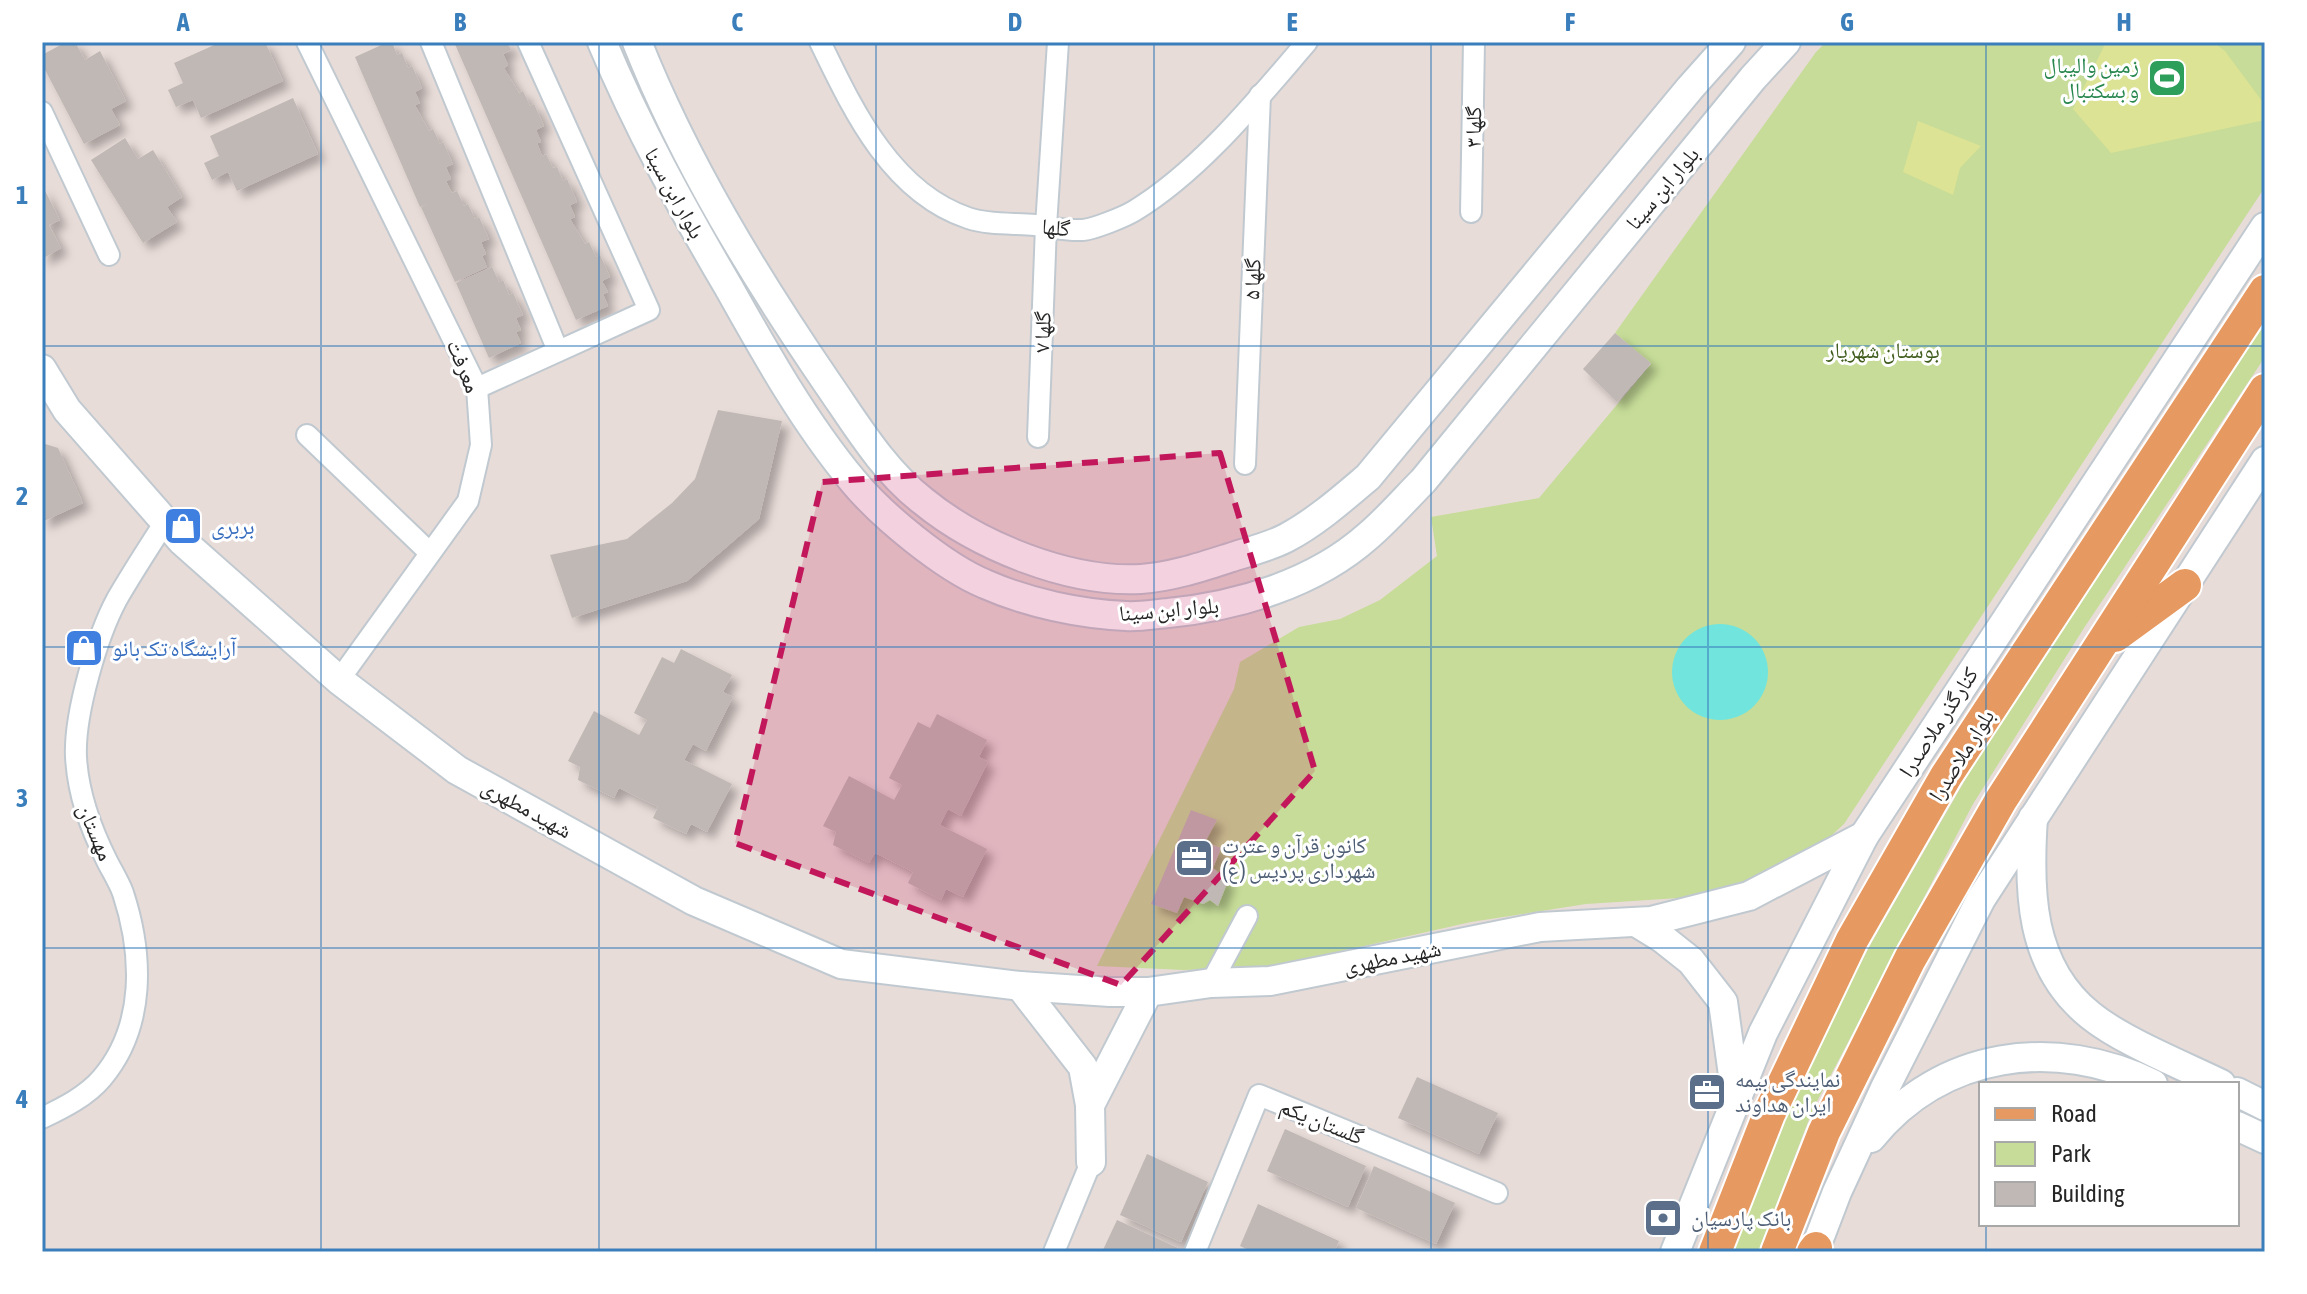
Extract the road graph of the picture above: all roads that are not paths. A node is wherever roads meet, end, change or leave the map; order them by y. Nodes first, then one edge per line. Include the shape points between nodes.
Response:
1 (307, 42) edge
2 (431, 42) edge
3 (528, 42) edge
4 (602, 42) edge
5 (637, 42) edge
6 (820, 42) edge
7 (1058, 42) edge
8 (1307, 42) edge
9 (1474, 42) edge
10 (1731, 42) edge
11 (1786, 42) edge
12 (1260, 95) junction
13 (42, 112) edge
14 (1471, 212) dead end
15 (1046, 226) junction
16 (2265, 227) edge
17 (109, 255) dead end
18 (2265, 291) edge
19 (2202, 322) junction
20 (2232, 341) junction
21 (558, 351) junction
22 (42, 369) edge
23 (477, 388) junction
24 (2265, 390) edge
25 (307, 435) dead end
26 (1038, 437) dead end
27 (2265, 461) edge
28 (1245, 464) dead end
29 (165, 522) junction
30 (2051, 549) junction
31 (430, 553) junction
32 (2081, 570) junction
33 (2185, 585) junction
34 (2094, 653) junction
35 (339, 680) junction
36 (2033, 815) junction
37 (1864, 836) junction
38 (1247, 916) dead end
39 (1636, 922) junction
40 (1211, 983) junction
41 (1020, 986) junction
42 (1148, 992) junction
43 (2148, 1082) edge
44 (2217, 1082) edge
45 (2239, 1093) edge
46 (1736, 1098) junction
47 (1090, 1105) junction
48 (2265, 1106) edge
49 (42, 1118) edge
50 (1091, 1162) joint
51 (1851, 1163) junction
52 (1497, 1193) dead end
53 (1815, 1251) edge
54 (1054, 1252) edge
55 (1195, 1252) edge
56 (1675, 1252) edge
57 (1715, 1252) edge
58 (1777, 1252) edge

1 - 23 street, معرفت
2 - 21 street
3 - 21 street via 649,310
4 - 11 main road, بلوار ابن سینا via 676,198 771,362 854,482 896,523 984,584 1036,601 1128,617 1247,600 1329,563 1367,538 1423,481
5 - 10 main road, بلوار ابن سینا via 677,133 725,219 798,341 884,464 923,502 1001,549 1068,570 1141,579 1186,571 1284,539 1368,477
6 - 15 street, گلها via 873,138 927,197 970,219
7 - 15 street, گلها ۷
8 - 12 street, گلها
9 - 14 street, گلها ۳
12 - 15 street, گلها via 1177,180 1132,212 1084,230
12 - 28 street, گلها ۵
13 - 17 street
15 - 26 street, گلها ۷
16 - 19 main road, کنارگذر ملاصدرا
18 - 20 main road, بلوار ملاصدرا
19 - 20 main road
19 - 30 main road, کنارگذر ملاصدرا
20 - 32 main road, بلوار ملاصدرا
21 - 23 street
22 - 29 main road, شهید مطهری via 67,410
23 - 31 street, معرفت via 481,445 468,501
24 - 34 main road
25 - 31 street
27 - 33 main road
29 - 35 main road, شهید مطهری
29 - 49 street, مهستان via 115,602 80,711 76,754 80,795 133,927 137,996 131,1028 102,1079
30 - 32 main road
30 - 37 main road, کنارگذر ملاصدرا
31 - 35 street, معرفت
32 - 57 main road, بلوار ملاصدرا via 1946,776 1852,940 1769,1114
33 - 34 main road
33 - 36 main road
34 - 58 main road via 1910,959 1824,1132
35 - 41 main road, شهید مطهری via 457,770 694,901 841,964
36 - 44 main road via 2031,900 2035,927 2055,976 2091,1016
36 - 51 main road via 1981,899
37 - 39 main road, شهید مطهری via 1749,896
37 - 46 main road, کنارگذر ملاصدرا via 1763,1033
38 - 40 street
39 - 40 main road, شهید مطهری via 1540,927 1270,981
39 - 46 main road via 1691,961 1723,1002
40 - 42 main road, شهید مطهری
41 - 42 main road, شهید مطهری
41 - 47 main road via 1083,1067
42 - 47 main road
43 - 51 main road via 2073,1058 1978,1064 1908,1099
45 - 48 main road
46 - 56 main road, کنارگذر ملاصدرا
47 - 50 main road
50 - 54 street
51 - 53 main road
52 - 55 street, گلستان یکم via 1259,1095

